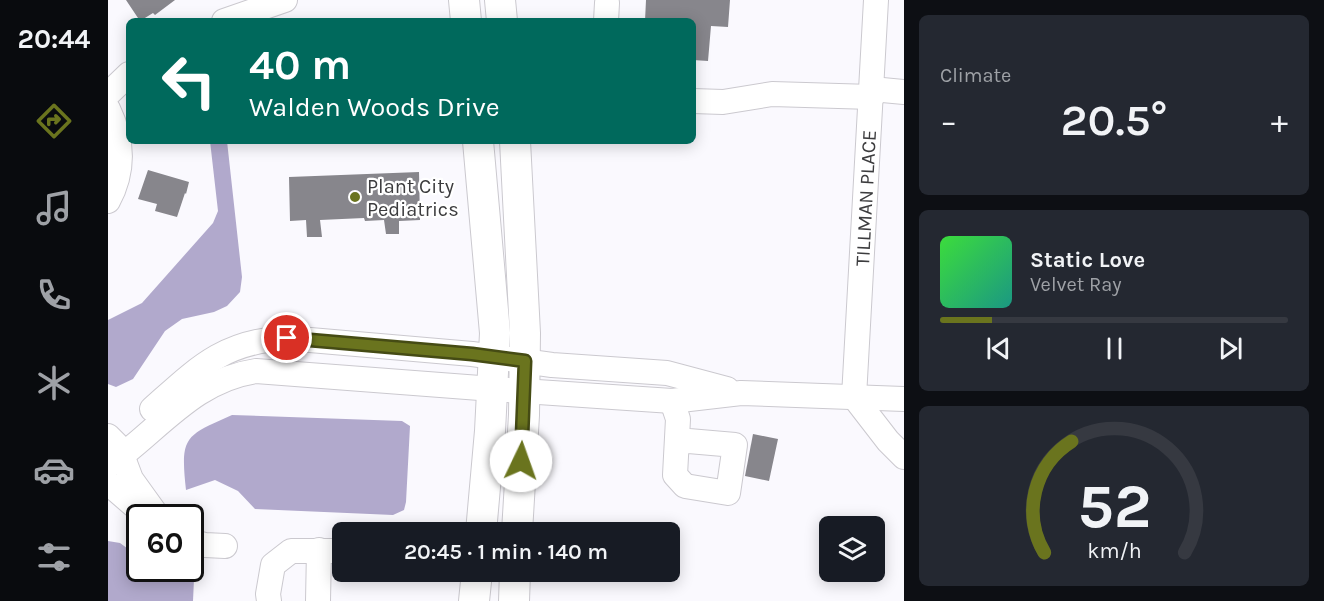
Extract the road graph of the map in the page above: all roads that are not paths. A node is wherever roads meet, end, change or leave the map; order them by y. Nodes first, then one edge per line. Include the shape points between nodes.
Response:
1 (285, 0) edge
2 (464, 0) edge
3 (500, 0) edge
4 (876, 0) edge
5 (233, 18) edge
6 (466, 18) edge
7 (502, 18) edge
8 (126, 77) edge
9 (904, 92) edge
10 (108, 93) edge
11 (872, 93) junction
12 (696, 101) edge
13 (108, 109) edge
14 (478, 144) edge
15 (514, 144) edge
16 (108, 201) edge
17 (296, 339) junction
18 (493, 357) junction
19 (525, 361) junction
20 (294, 374) junction
21 (493, 389) junction
22 (524, 391) junction
23 (741, 393) junction
24 (854, 397) junction
25 (904, 399) edge
26 (672, 400) junction
27 (677, 440) dead end
28 (112, 449) edge
29 (904, 457) edge
30 (108, 483) edge
31 (132, 504) edge
32 (149, 504) edge
33 (482, 522) edge
34 (517, 522) edge
35 (204, 545) edge
36 (225, 546) dead end
37 (330, 550) edge
38 (476, 582) edge
39 (515, 582) edge
40 (269, 601) edge
41 (318, 601) edge
42 (474, 601) edge
43 (514, 601) edge

1 - 5 street
2 - 6 main road
3 - 7 main road
4 - 11 street, TILLMAN PLACE
8 - 10 street
9 - 11 street
11 - 12 street via 772,94 723,102
11 - 24 street, TILLMAN PLACE
13 - 16 street via 117,127 121,151 118,177
14 - 18 main road via 493,304
15 - 19 main road
17 - 18 street
17 - 20 street
17 - 28 street via 264,339 218,356
18 - 19 street
18 - 21 main road
19 - 22 main road
19 - 23 street via 667,373
20 - 21 street
20 - 28 street via 256,371 210,384 155,428
21 - 22 street
21 - 33 main road
22 - 26 street
22 - 34 main road
23 - 24 street
23 - 26 street
24 - 25 street
24 - 29 street
26 - 27 street via 678,419
28 - 32 street
30 - 31 street
35 - 36 street
37 - 40 street via 291,551 273,565
37 - 41 street
38 - 42 main road
39 - 43 main road

